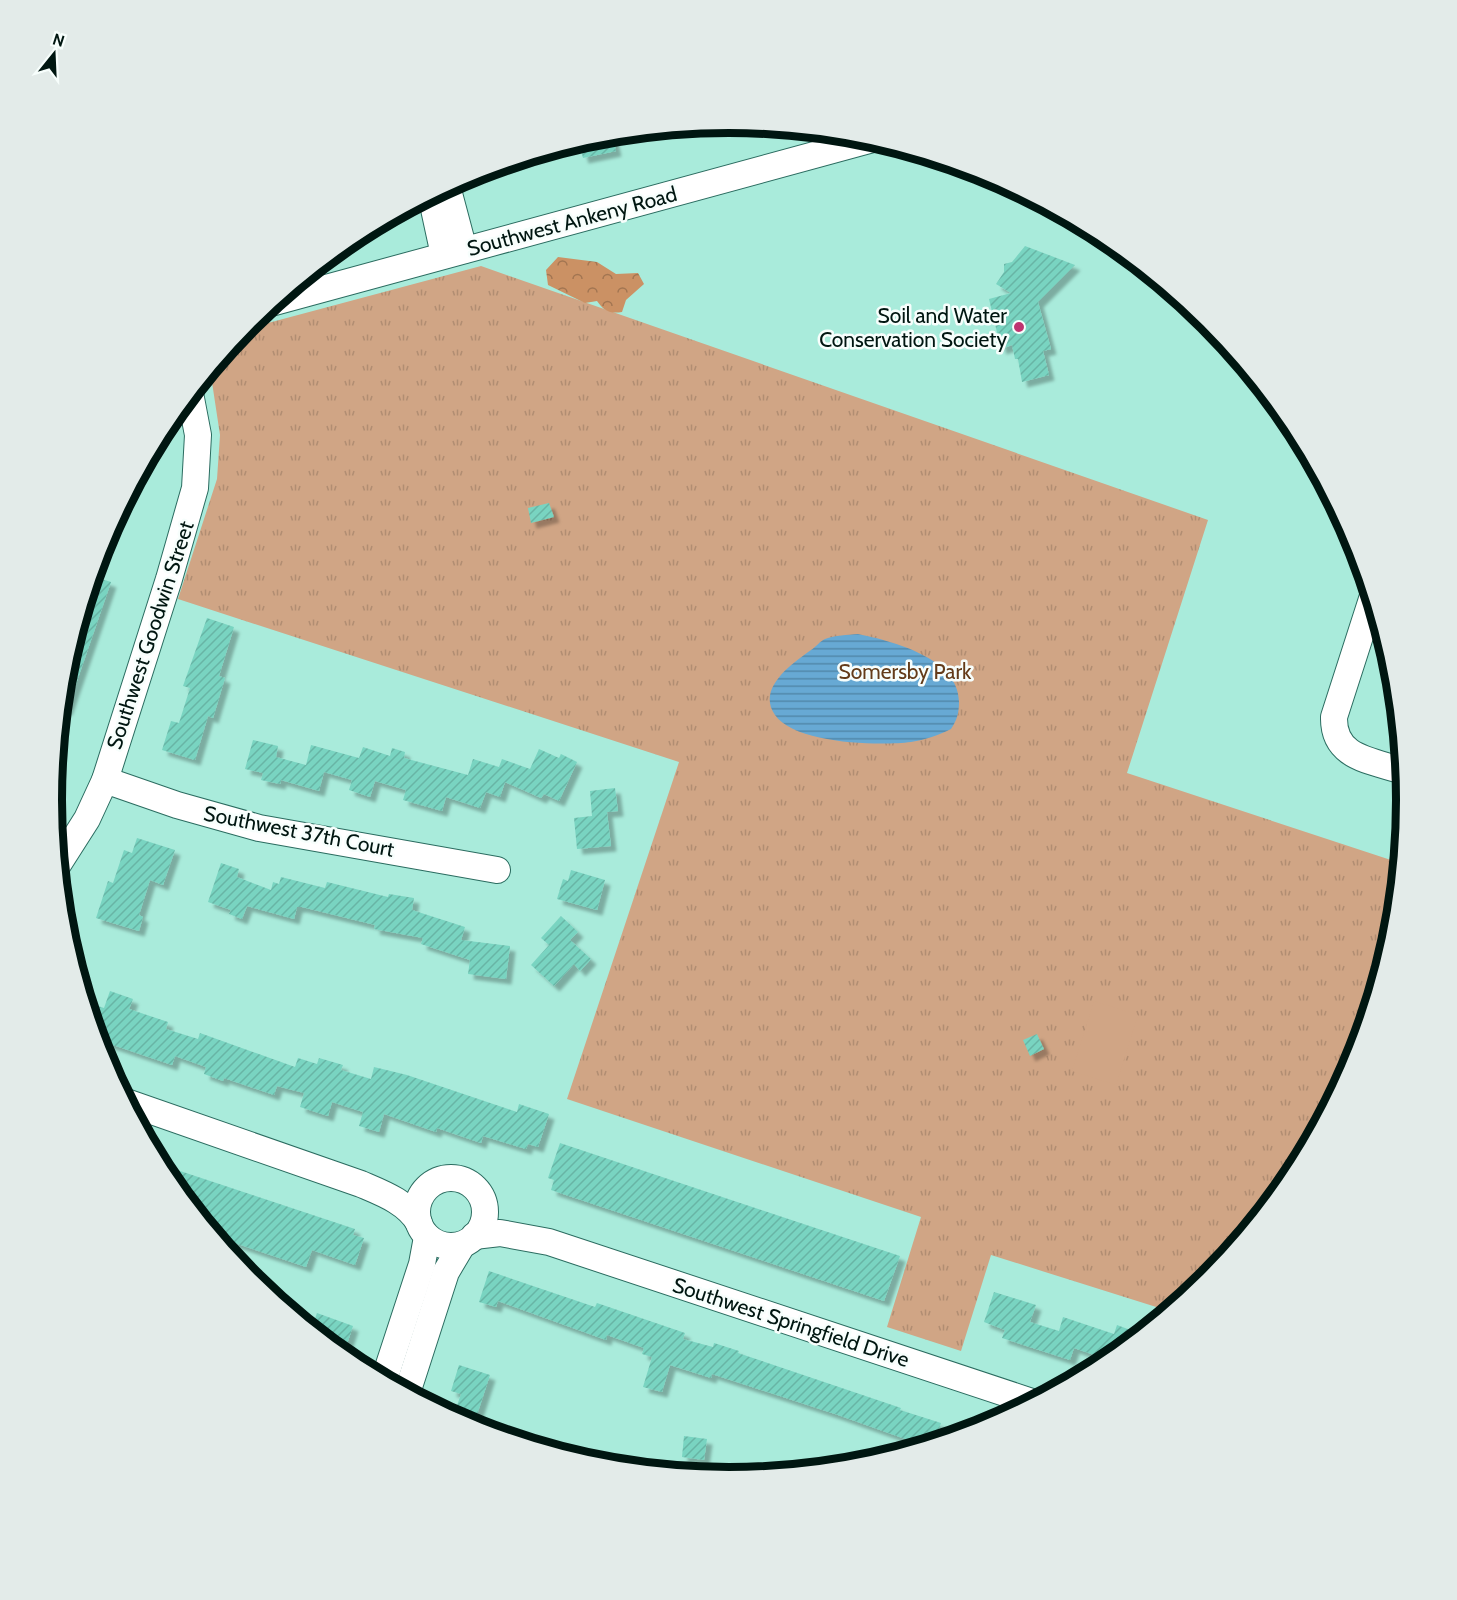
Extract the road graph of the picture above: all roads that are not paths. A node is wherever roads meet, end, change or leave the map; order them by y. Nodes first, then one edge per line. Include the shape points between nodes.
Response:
1 (852, 145) edge
2 (448, 195) edge
3 (434, 202) edge
4 (454, 252) junction
5 (291, 297) edge
6 (192, 404) edge
7 (1368, 611) edge
8 (1395, 768) edge
9 (105, 780) junction
10 (64, 855) edge
11 (497, 870) dead end
12 (136, 1105) edge
13 (340, 1175) junction
14 (427, 1187) junction
15 (486, 1204) junction
16 (423, 1230) junction
17 (468, 1241) junction
18 (549, 1242) junction
19 (386, 1373) edge
20 (409, 1386) edge
21 (1022, 1399) edge

1 - 4 street, Southwest Ankeny Road
2 - 4 street
3 - 4 street
4 - 5 street, Southwest Ankeny Road
6 - 9 street, Southwest Goodwin Street via 198,435 195,488
7 - 8 street via 1334,717 1334,733 1343,749
9 - 10 street, Southwest Goodwin Street
9 - 11 street, Southwest 37th Court via 177,806 259,828
12 - 13 street
13 - 14 street via 383,1185
13 - 16 street via 397,1201 415,1215
14 - 15 street via 444,1179 468,1181
14 - 16 street via 418,1210
15 - 17 street via 483,1223
15 - 18 street, Southwest Springfield Drive via 513,1225
16 - 17 street via 442,1245
16 - 19 street via 422,1264
17 - 18 street, Southwest Springfield Drive via 500,1233
17 - 20 street via 446,1272
18 - 21 street, Southwest Springfield Drive

